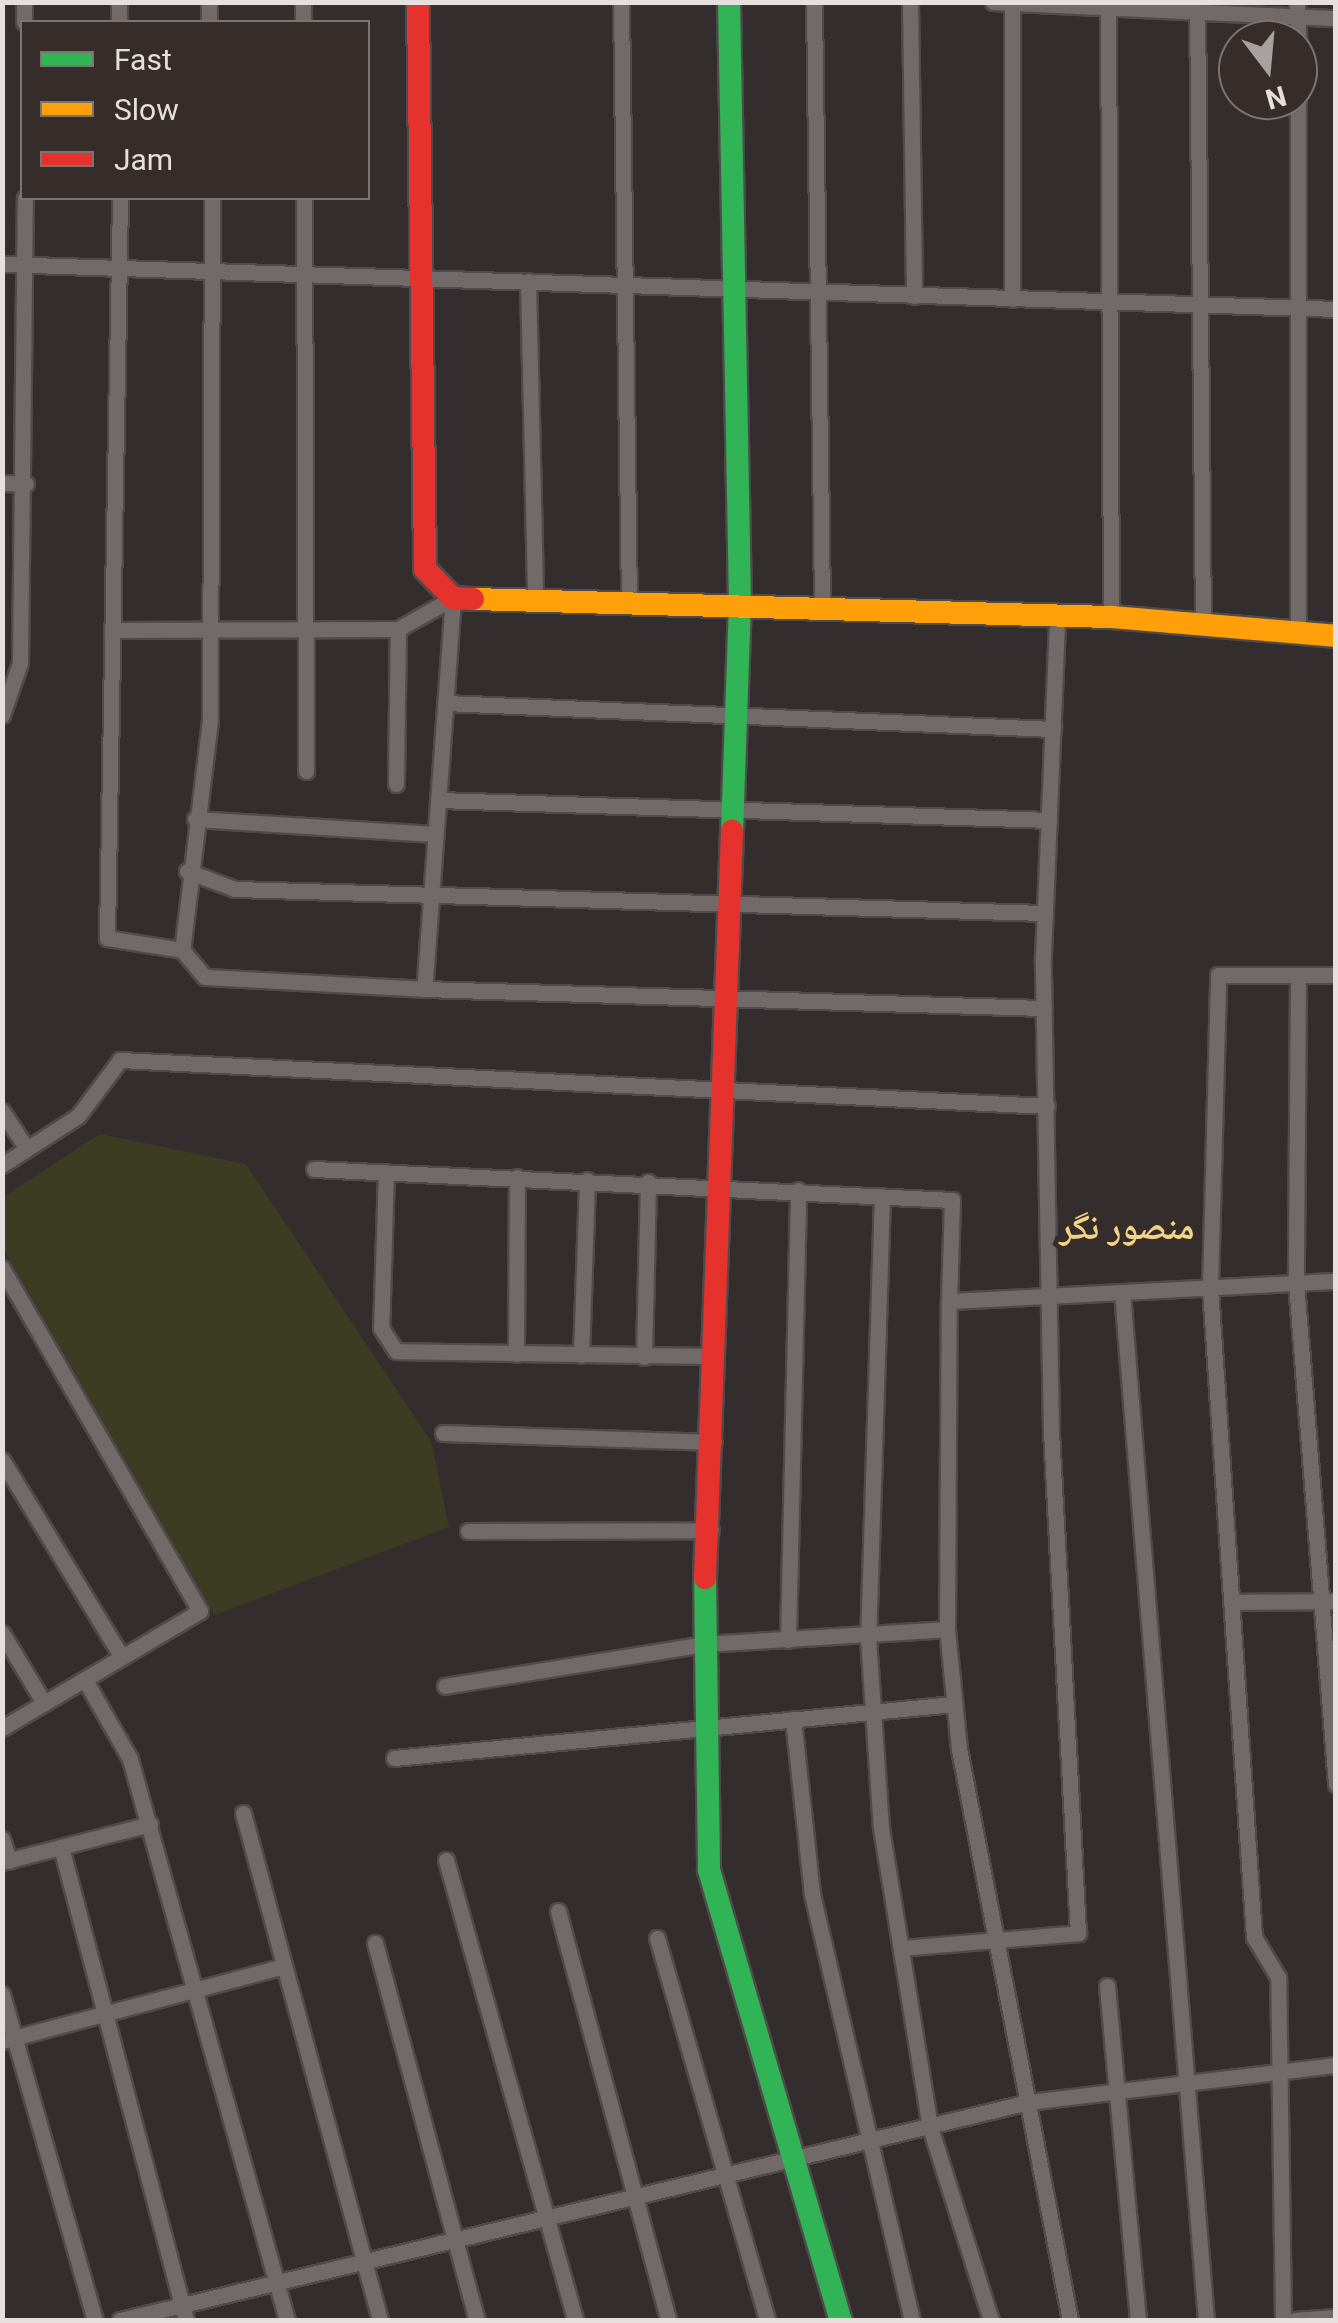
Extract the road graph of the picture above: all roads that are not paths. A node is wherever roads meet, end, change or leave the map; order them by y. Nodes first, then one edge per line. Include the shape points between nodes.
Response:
1 (418, 2) edge
2 (621, 2) edge
3 (728, 2) edge
4 (814, 2) edge
5 (910, 2) edge
6 (994, 2) edge
7 (1012, 3) edge
8 (1108, 5) edge
9 (1197, 7) edge
10 (1298, 10) edge
11 (1336, 18) edge
12 (1298, 120) edge
13 (25, 200) edge
14 (120, 200) edge
15 (212, 200) edge
16 (304, 200) edge
17 (2, 264) edge
18 (26, 264) junction
19 (120, 267) junction
20 (212, 270) junction
21 (304, 272) junction
22 (422, 275) junction
23 (528, 281) junction
24 (625, 285) junction
25 (734, 289) junction
26 (820, 294) junction
27 (914, 296) junction
28 (1012, 298) junction
29 (1110, 301) junction
30 (1200, 304) junction
31 (1298, 308) junction
32 (1336, 309) edge
33 (2, 483) edge
34 (26, 484) junction
35 (453, 598) junction
36 (535, 600) junction
37 (628, 603) junction
38 (740, 603) junction
39 (822, 609) junction
40 (1058, 616) junction
41 (1110, 617) junction
42 (1204, 625) junction
43 (398, 629) junction
44 (113, 630) junction
45 (210, 630) junction
46 (306, 630) junction
47 (1298, 632) junction
48 (1336, 636) edge
49 (20, 664) junction
50 (2, 665) edge
51 (445, 703) junction
52 (2, 714) edge
53 (736, 716) junction
54 (1052, 729) junction
55 (306, 772) dead end
56 (396, 784) dead end
57 (438, 800) junction
58 (733, 809) junction
59 (195, 819) junction
60 (1049, 820) junction
61 (435, 834) junction
62 (187, 870) junction
63 (431, 897) junction
64 (730, 905) junction
65 (1045, 913) junction
66 (182, 950) junction
67 (1298, 975) junction
68 (1336, 975) edge
69 (424, 989) junction
70 (728, 992) junction
71 (1044, 1008) junction
72 (725, 1087) junction
73 (1046, 1106) junction
74 (2, 1112) edge
75 (27, 1149) junction
76 (2, 1165) edge
77 (314, 1169) dead end
78 (386, 1172) junction
79 (518, 1177) junction
80 (587, 1180) junction
81 (648, 1182) junction
82 (722, 1182) junction
83 (798, 1190) junction
84 (882, 1196) junction
85 (2, 1268) edge
86 (1336, 1282) edge
87 (1296, 1284) junction
88 (1210, 1288) junction
89 (1122, 1292) junction
90 (1050, 1296) junction
91 (949, 1301) junction
92 (516, 1354) junction
93 (581, 1356) junction
94 (716, 1356) junction
95 (644, 1357) junction
96 (444, 1434) dead end
97 (714, 1442) junction
98 (2, 1460) edge
99 (711, 1530) junction
100 (468, 1531) dead end
101 (1328, 1601) edge
102 (1231, 1602) junction
103 (947, 1629) junction
104 (2, 1634) edge
105 (868, 1638) junction
106 (788, 1640) junction
107 (703, 1644) junction
108 (122, 1656) junction
109 (85, 1680) junction
110 (444, 1686) dead end
111 (44, 1704) junction
112 (954, 1704) junction
113 (873, 1712) junction
114 (793, 1720) junction
115 (710, 1724) junction
116 (2, 1728) edge
117 (394, 1758) dead end
118 (1336, 1784) edge
119 (243, 1813) dead end
120 (150, 1824) junction
121 (2, 1840) edge
122 (61, 1847) junction
123 (446, 1860) dead end
124 (6, 1862) edge
125 (558, 1911) dead end
126 (657, 1938) dead end
127 (997, 1938) junction
128 (375, 1943) dead end
129 (901, 1948) junction
130 (284, 1966) junction
131 (1106, 1986) dead end
132 (199, 1989) junction
133 (2, 1994) edge
134 (105, 2012) junction
135 (9, 2039) edge
136 (1336, 2065) edge
137 (1281, 2071) junction
138 (1193, 2082) junction
139 (1116, 2092) junction
140 (1030, 2102) junction
141 (930, 2127) junction
142 (865, 2144) junction
143 (800, 2158) junction
144 (724, 2177) junction
145 (634, 2200) junction
146 (546, 2220) junction
147 (454, 2242) junction
148 (364, 2262) junction
149 (276, 2284) junction
150 (184, 2314) edge
151 (1336, 2317) edge
152 (96, 2320) edge
153 (120, 2320) edge
154 (286, 2320) edge
155 (380, 2320) edge
156 (477, 2320) edge
157 (575, 2320) edge
158 (668, 2320) edge
159 (767, 2320) edge
160 (841, 2320) edge
161 (912, 2320) edge
162 (991, 2320) edge
163 (1070, 2320) edge
164 (1138, 2320) edge
165 (1206, 2320) edge
166 (1283, 2320) edge
167 (1295, 2320) edge

1 - 22 street
2 - 24 street
3 - 25 street
4 - 26 street
5 - 27 street
6 - 7 street
7 - 8 street
7 - 28 street
8 - 9 street
8 - 29 street
9 - 10 street
9 - 30 street
10 - 11 street
12 - 31 street
13 - 18 street
14 - 19 street
15 - 20 street
16 - 21 street
17 - 18 street
18 - 19 street
18 - 34 street
19 - 20 street
19 - 44 street
20 - 21 street
20 - 45 street
21 - 22 street
21 - 46 street
22 - 23 street
22 - 35 street via 425,569
23 - 24 street
23 - 36 street
24 - 25 street
24 - 37 street
25 - 26 street
25 - 38 street
26 - 27 street
26 - 39 street
27 - 28 street
28 - 29 street
29 - 30 street
29 - 41 street
30 - 31 street
30 - 42 street
31 - 32 street
31 - 47 street
33 - 34 street
34 - 49 street
35 - 36 street
35 - 43 street
35 - 51 street
36 - 37 street
37 - 38 street
38 - 39 street
38 - 53 street
39 - 40 street
40 - 41 street
40 - 54 street
41 - 42 street
42 - 47 street
43 - 46 street
43 - 56 street
44 - 45 street
44 - 66 street via 107,938
45 - 46 street
45 - 59 street
46 - 55 street
47 - 48 street
49 - 50 street
49 - 52 street
51 - 53 street
51 - 57 street
53 - 54 street
53 - 58 street
54 - 60 street
57 - 58 street
57 - 61 street
58 - 60 street
58 - 64 street
59 - 61 street
59 - 62 street
60 - 65 street
61 - 63 street
62 - 63 street via 235,889
62 - 66 street
63 - 64 street
63 - 69 street
64 - 65 street
64 - 70 street
65 - 71 street
66 - 69 street via 205,977
67 - 68 street
67 - 87 street
67 - 88 street via 1218,974
69 - 70 street
70 - 71 street
70 - 72 street
71 - 73 street
72 - 73 street
72 - 75 street via 308,1076 120,1060 78,1116
72 - 82 street
73 - 90 street
74 - 75 street
75 - 76 street
77 - 78 street
78 - 79 street
78 - 92 street via 381,1328 396,1351
79 - 80 street
79 - 92 street
80 - 81 street
80 - 93 street
81 - 82 street
81 - 95 street
82 - 83 street
82 - 94 street
83 - 84 street
83 - 106 street
84 - 91 street via 952,1200
84 - 105 street
85 - 108 street via 200,1611
86 - 87 street
87 - 88 street
87 - 101 street
88 - 89 street
88 - 102 street
89 - 90 street
89 - 138 street via 1171,1919
90 - 91 street
90 - 127 street via 1078,1934
91 - 103 street
92 - 93 street
93 - 95 street
94 - 95 street
94 - 97 street
96 - 97 street
97 - 99 street
98 - 108 street
99 - 100 street
99 - 107 street
101 - 102 street
101 - 118 street
102 - 137 street via 1254,1938 1278,1977
103 - 105 street
103 - 112 street
104 - 111 street
105 - 106 street
105 - 113 street
106 - 107 street
107 - 110 street
107 - 115 street
108 - 109 street
109 - 111 street
109 - 120 street via 130,1759
111 - 116 street
112 - 113 street
112 - 127 street
113 - 114 street
113 - 129 street
114 - 115 street
114 - 142 street via 812,1894
115 - 117 street
115 - 143 street via 709,1870
119 - 130 street
120 - 122 street
120 - 132 street
121 - 124 street
122 - 124 street
122 - 134 street
123 - 146 street
125 - 145 street
126 - 144 street
127 - 129 street
127 - 140 street
128 - 147 street
129 - 141 street
130 - 132 street
130 - 148 street
131 - 139 street
132 - 134 street
132 - 149 street
133 - 135 street
134 - 135 street
134 - 150 street
135 - 152 street
136 - 137 street
137 - 138 street
137 - 166 street
138 - 139 street
138 - 165 street
139 - 140 street
139 - 164 street
140 - 141 street
140 - 163 street
141 - 142 street
141 - 162 street
142 - 143 street
142 - 161 street
143 - 144 street
143 - 160 street
144 - 145 street
144 - 159 street
145 - 146 street
145 - 158 street
146 - 147 street
146 - 157 street
147 - 148 street
147 - 156 street
148 - 149 street
148 - 155 street
149 - 150 street
149 - 154 street
150 - 153 street
151 - 167 street

